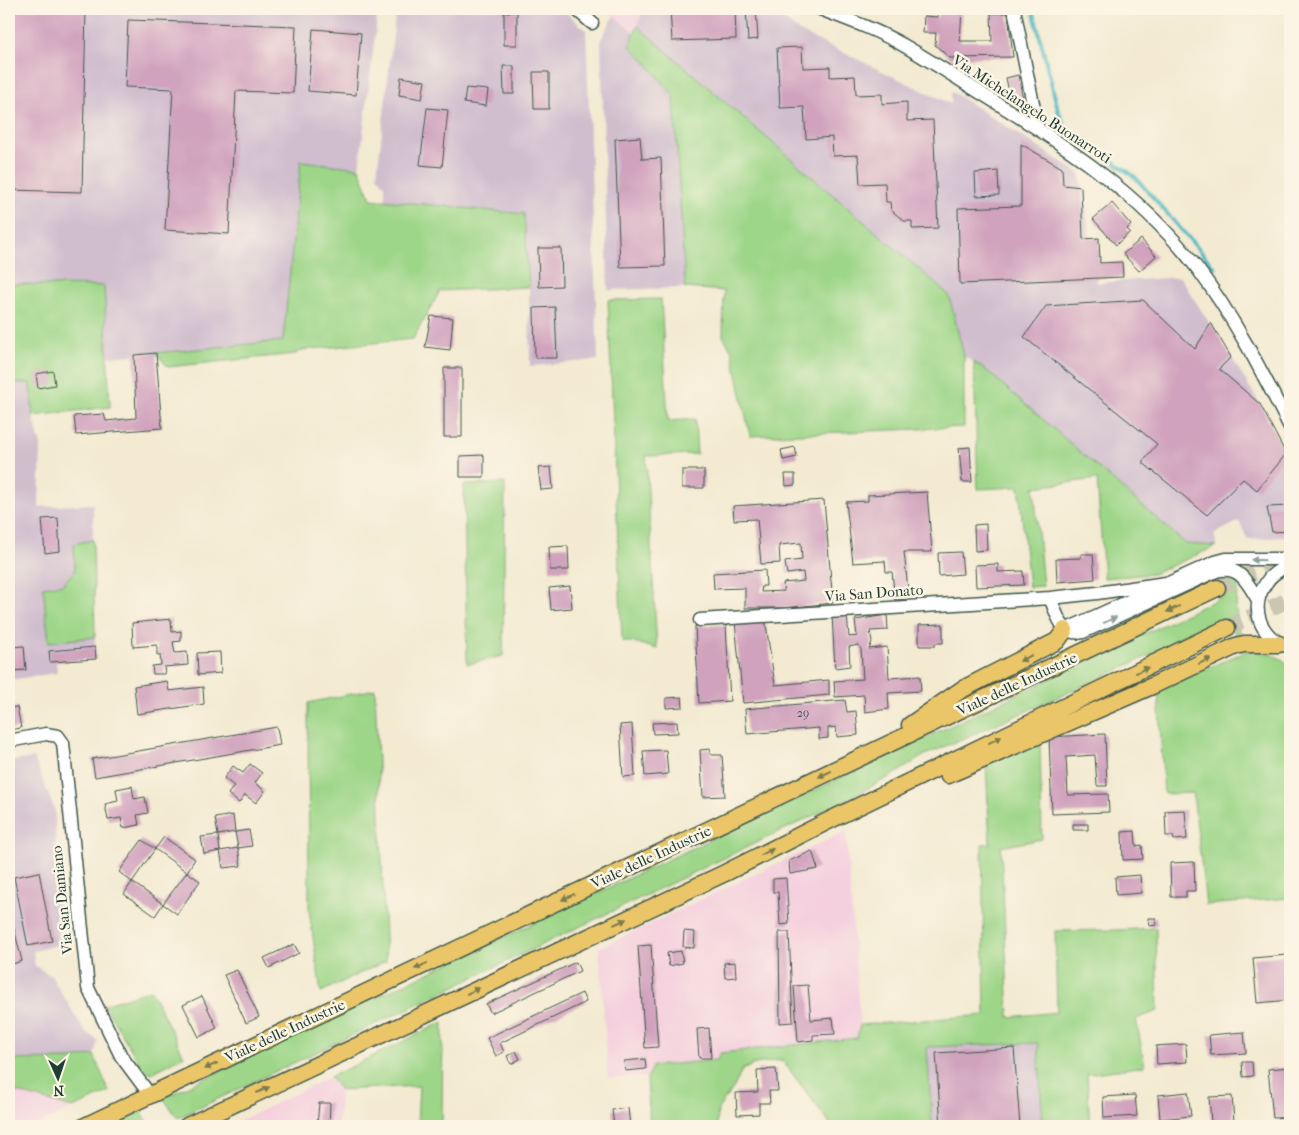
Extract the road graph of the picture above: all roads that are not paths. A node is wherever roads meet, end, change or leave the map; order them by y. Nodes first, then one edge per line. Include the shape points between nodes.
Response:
1 (576, 9) edge
2 (820, 9) edge
3 (1014, 9) edge
4 (592, 23) dead end
5 (1038, 129) junction
6 (1290, 427) edge
7 (1290, 559) edge
8 (1290, 564) edge
9 (1166, 583) junction
10 (1217, 588) tunnel mouth
11 (1050, 598) junction
12 (1258, 600) junction
13 (700, 620) dead end
14 (1227, 628) tunnel mouth
15 (1065, 630) junction
16 (1285, 645) edge
17 (9, 741) edge
18 (869, 754) junction
19 (873, 800) junction
20 (150, 1095) junction
21 (85, 1126) edge
22 (187, 1126) edge

1 - 4 street
2 - 5 street, Via Michelangelo Buonarroti via 903,45
3 - 5 street
5 - 6 street, Via Michelangelo Buonarroti via 1098,169 1149,214 1196,267 1246,341
7 -> 9 street, Viale delle Industrie via 1226,559
8 - 12 street via 1270,577
9 - 11 street, Via San Donato
9 - 15 street, Viale delle Industrie
10 -> 18 main road, Viale delle Industrie
11 - 13 street, Via San Donato
11 - 15 street
15 -> 12 street via 1083,632 1227,568 1237,571
12 - 16 street via 1262,626 1272,639
19 -> 14 main road
15 -> 18 main road via 1057,641 961,690
19 -> 16 main road via 908,793 1236,646
17 - 20 street, Via San Damiano via 46,734 58,736 63,744 88,988 121,1056
18 -> 20 main road, Viale delle Industrie
22 -> 19 main road
20 - 21 main road, Viale delle Industrie

